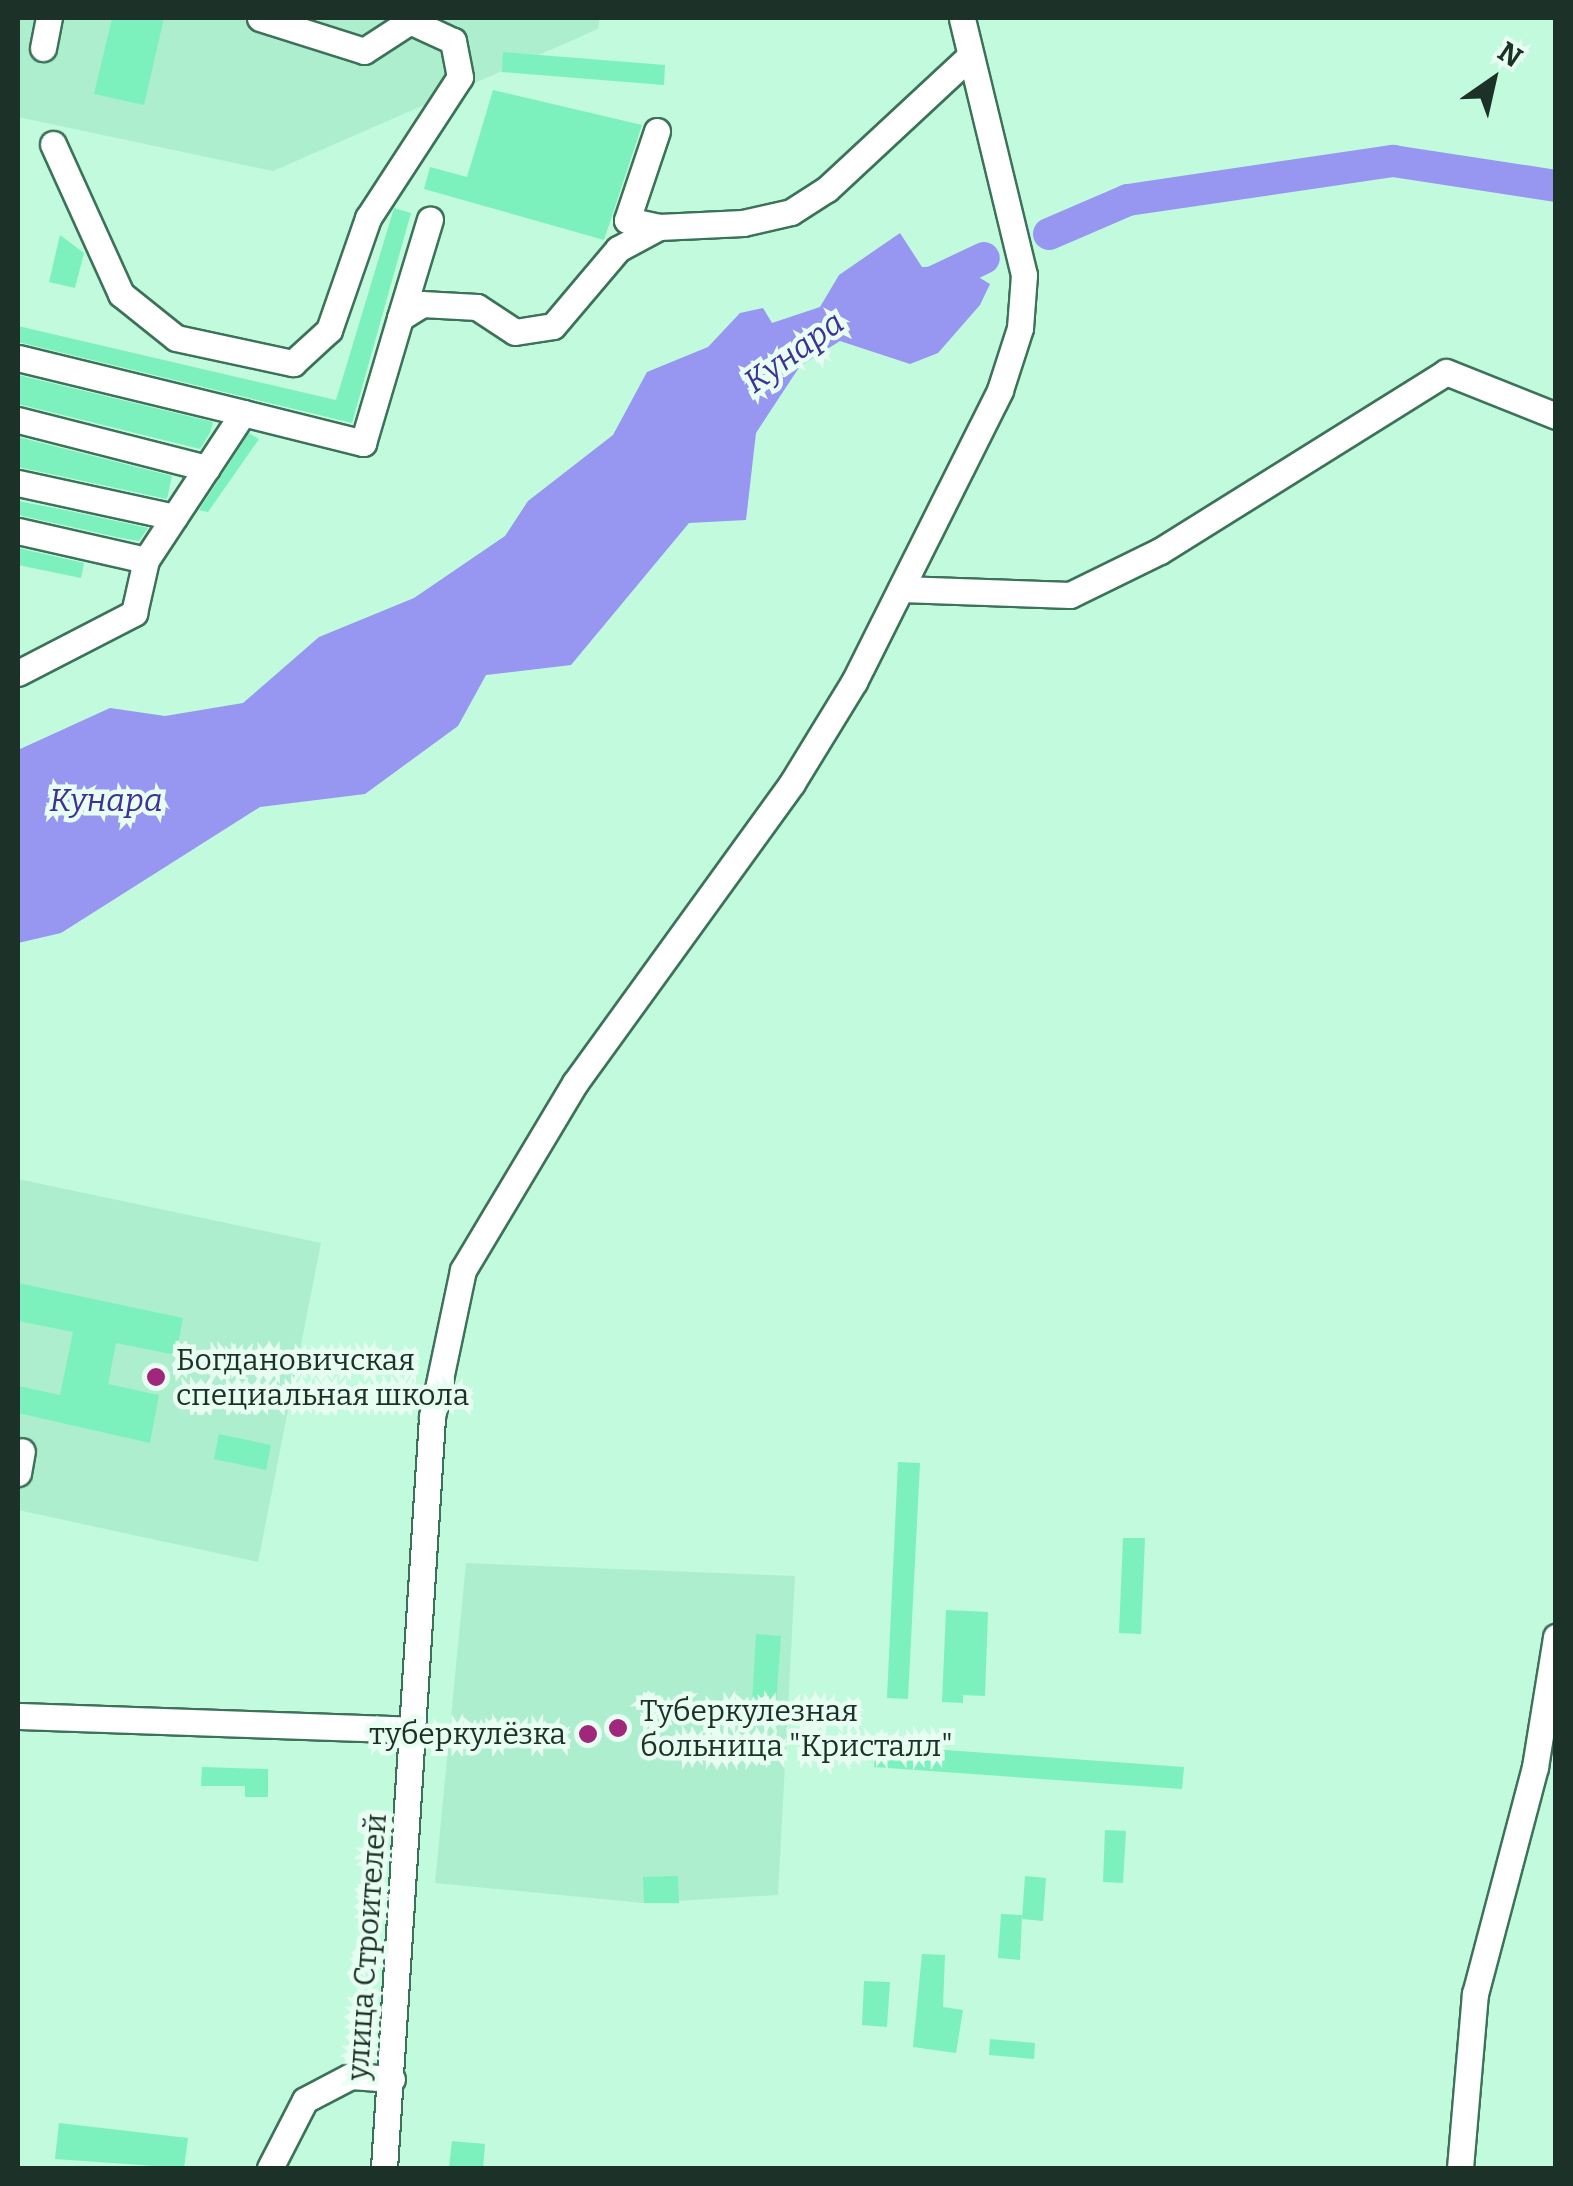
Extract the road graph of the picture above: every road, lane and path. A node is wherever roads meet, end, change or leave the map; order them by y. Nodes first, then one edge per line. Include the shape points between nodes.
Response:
1 (49, 18) edge
2 (260, 18) edge
3 (962, 18) edge
4 (413, 20) edge
5 (43, 48) dead end
6 (966, 60) junction
7 (658, 131) dead end
8 (53, 144) dead end
9 (430, 219) dead end
10 (659, 227) junction
11 (400, 318) junction
12 (18, 358) edge
13 (243, 413) junction
14 (1556, 416) edge
15 (18, 420) edge
16 (207, 468) junction
17 (18, 483) edge
18 (174, 516) junction
19 (18, 531) edge
20 (146, 560) junction
21 (901, 589) junction
22 (18, 672) edge
23 (1556, 1636) edge
24 (18, 1716) edge
25 (414, 1730) junction
26 (392, 2079) junction
27 (270, 2168) edge
28 (384, 2168) edge
29 (1460, 2168) edge

1 - 5 street
2 - 4 street via 364,50
3 - 6 street, улица Строителей
4 - 8 street via 453,41 460,77 368,218 328,330 293,363 176,338 121,294
6 - 10 street via 791,212
6 - 21 street, улица Строителей via 1024,275 1020,328 1000,390
7 - 10 street via 628,220
9 - 11 street
10 - 11 street via 618,249 553,326 532,334 446,299
11 - 13 street via 363,443
12 - 13 street
13 - 16 street
14 - 21 street via 1446,372 1160,551 1070,595
15 - 16 street
16 - 18 street
17 - 18 street
18 - 20 street
19 - 20 street
20 - 22 street via 134,612
21 - 25 street, улица Строителей via 792,783 575,1083 463,1270 432,1417
23 - 29 street via 1535,1767 1476,1994
24 - 25 street
25 - 26 street, улица Строителей
26 - 27 street via 351,2076 305,2100
26 - 28 street, улица Строителей

